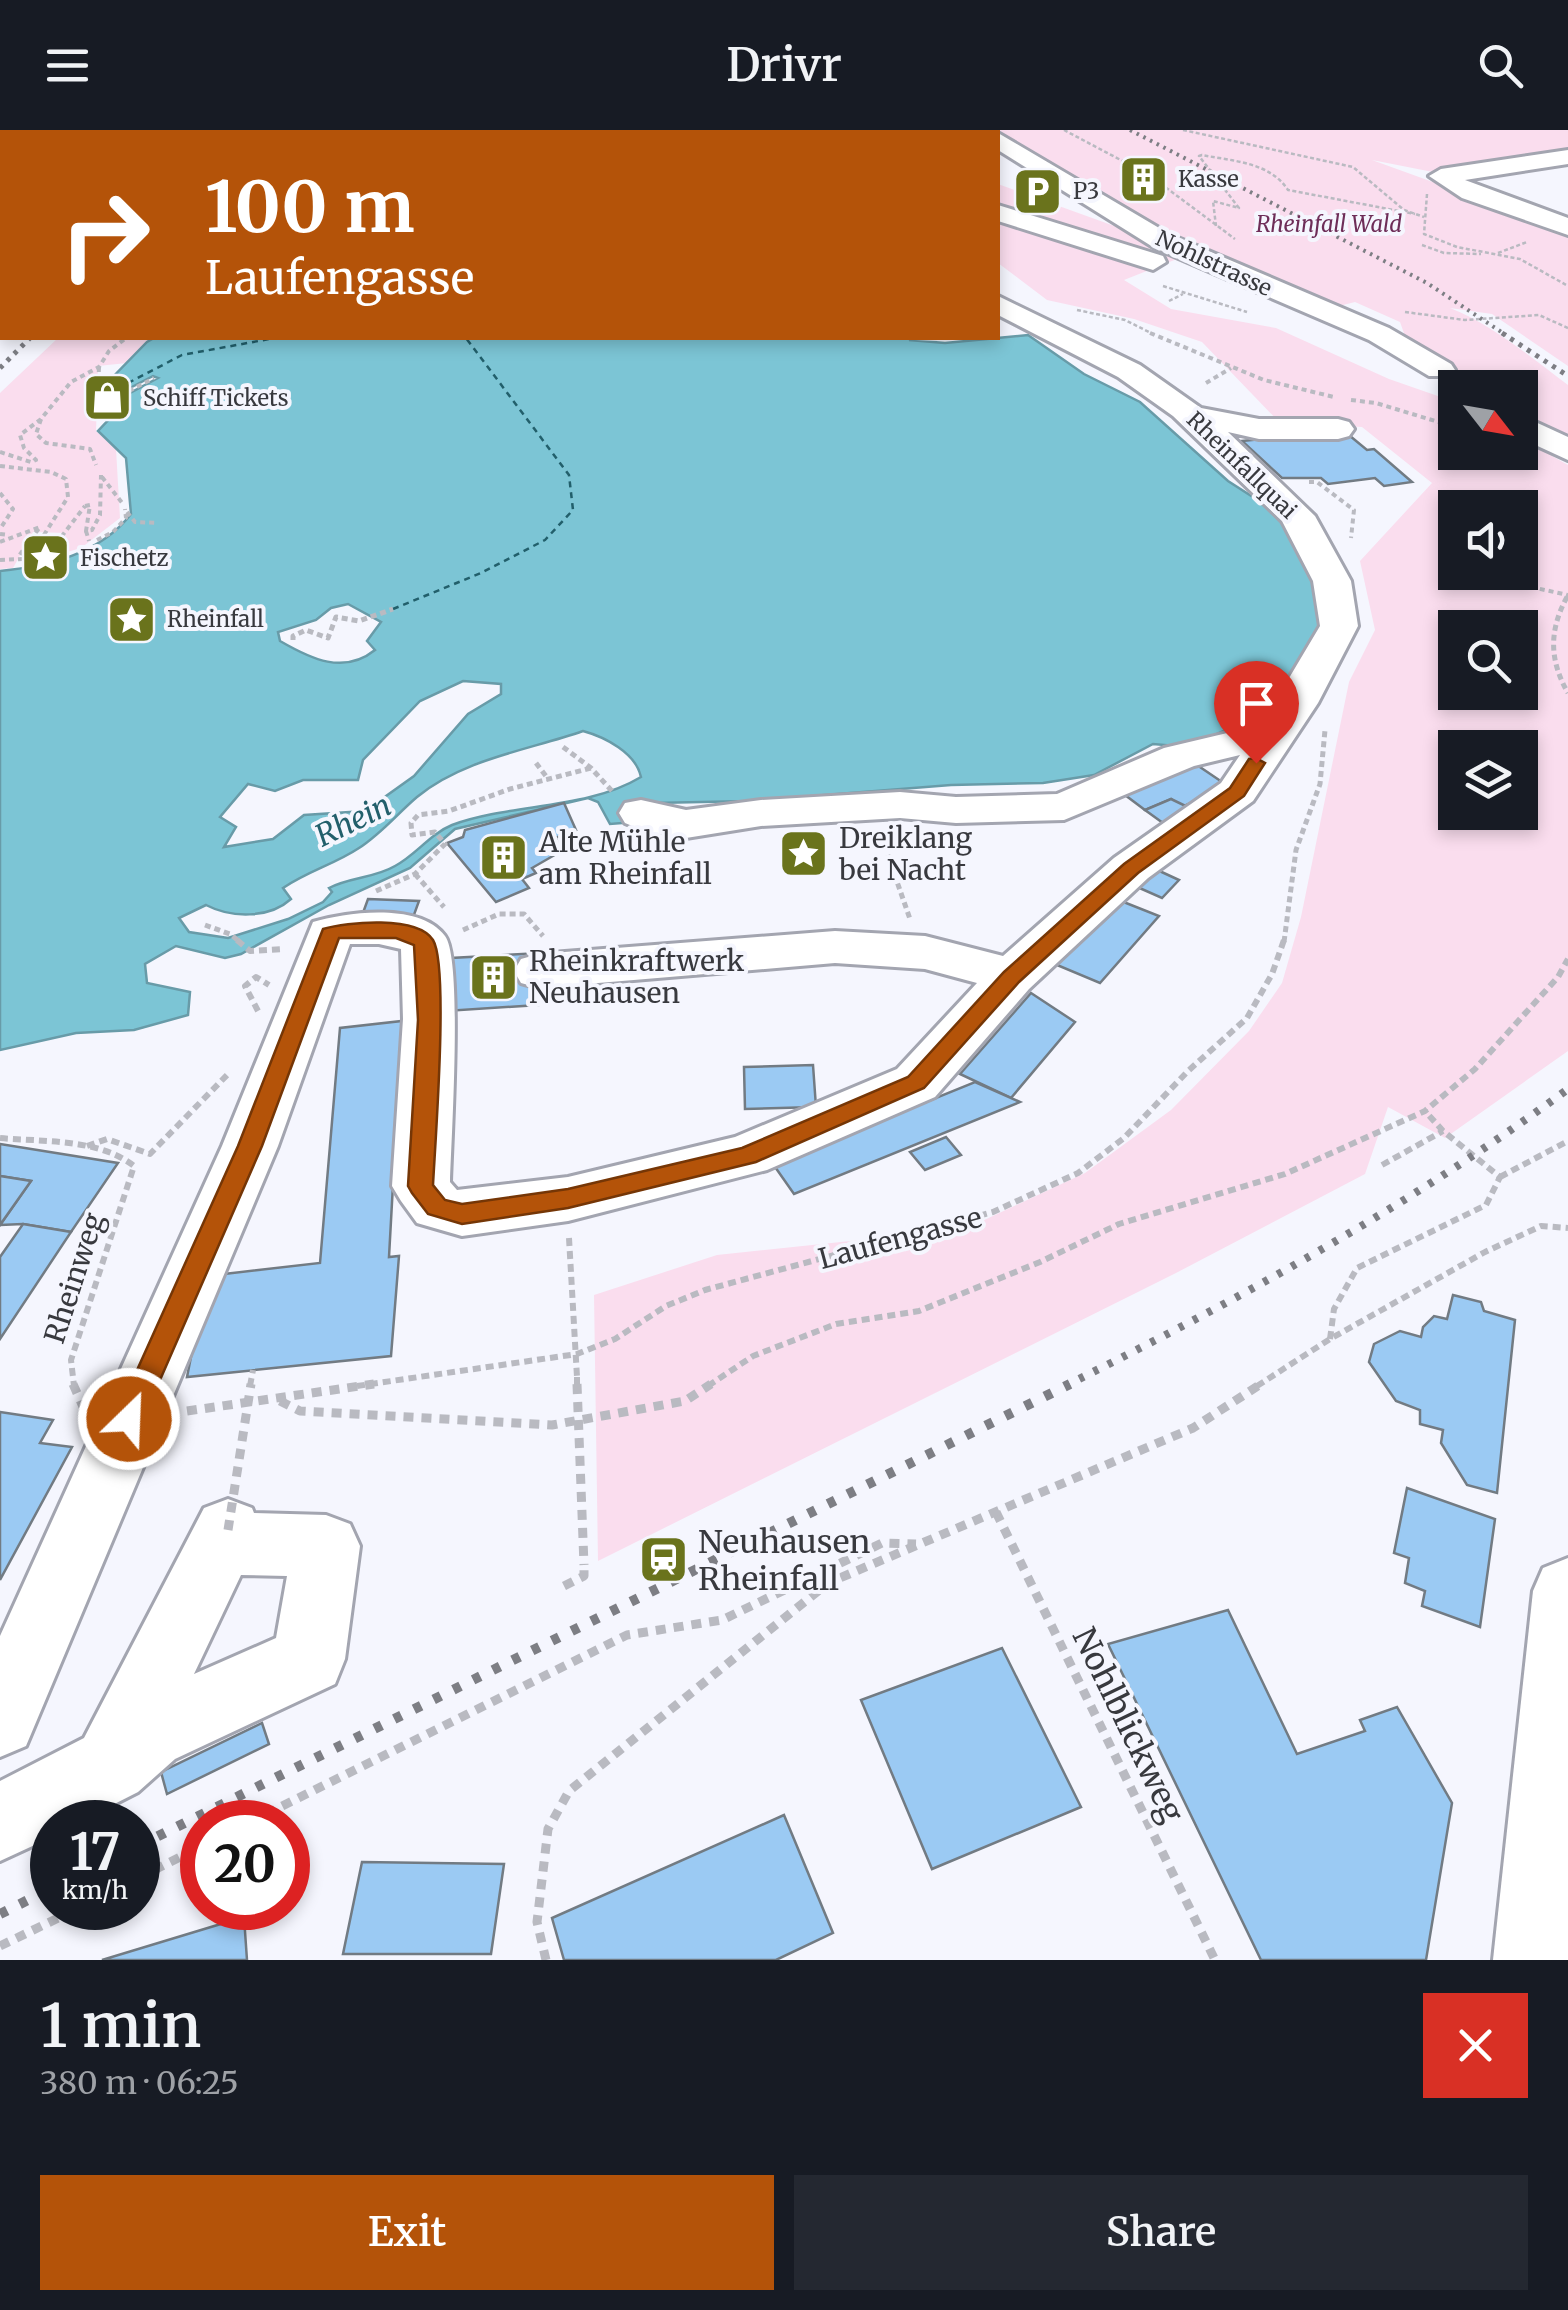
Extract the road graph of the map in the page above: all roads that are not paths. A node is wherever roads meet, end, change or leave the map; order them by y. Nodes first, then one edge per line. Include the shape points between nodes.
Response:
1 (1000, 141) edge
2 (1568, 157) edge
3 (1049, 170) junction
4 (1011, 174) dead end
5 (1000, 214) edge
6 (1568, 227) edge
7 (1000, 305) edge
8 (1028, 318) junction
9 (1000, 323) edge
10 (1438, 371) edge
11 (1438, 374) edge
12 (1191, 416) junction
13 (1338, 429) dead end
14 (1538, 434) edge
15 (1568, 450) edge
16 (1275, 734) junction
17 (641, 813) dead end
18 (543, 956) road end
19 (1011, 977) junction
20 (1568, 1591) edge
21 (0, 1720) edge
22 (110, 1765) junction
23 (0, 1822) edge
24 (1534, 1960) edge

1 - 3 street, Nohlstrasse
2 - 6 street via 1441,176
3 - 4 street
3 - 10 street, Nohlstrasse via 1162,241 1379,334
5 - 11 street via 1124,250
7 - 8 street, Rheinfallquai
8 - 9 street
8 - 12 street, Rheinfallquai via 1129,371
12 - 13 street via 1259,428
12 - 16 street, Rheinfallquai via 1297,516 1332,581 1339,626
14 - 15 street
16 - 17 street via 1180,757 1064,807 900,805 686,824
16 - 19 street via 1237,792 1131,868
18 - 19 street via 786,948 920,952
19 - 21 street via 916,1082 748,1156 568,1199 462,1214 437,1207 421,1186 430,1020 424,944 396,931 330,934 284,1016 250,1146
20 - 24 street
22 - 22 street via 225,1536 326,1546 309,1660 148,1733
22 - 23 street

